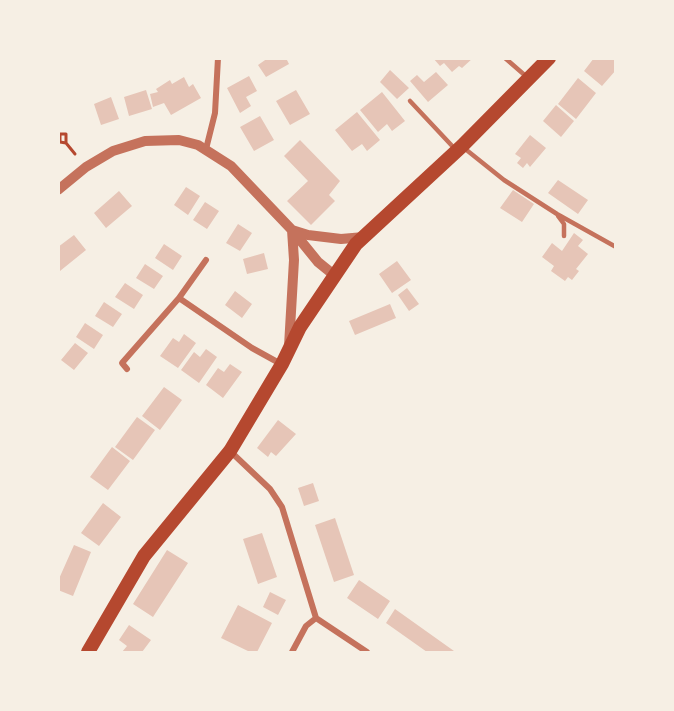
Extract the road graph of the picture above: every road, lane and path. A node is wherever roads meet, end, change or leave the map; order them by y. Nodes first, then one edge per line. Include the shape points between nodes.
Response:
1 (218, 58) edge
2 (506, 58) edge
3 (549, 58) edge
4 (530, 80) junction
5 (411, 101) dead end
6 (66, 143) dead end
7 (206, 148) junction
8 (460, 149) junction
9 (75, 154) dead end
10 (58, 190) edge
11 (557, 214) junction
12 (292, 230) junction
13 (564, 236) dead end
14 (364, 237) junction
15 (615, 247) edge
16 (206, 260) dead end
17 (334, 275) junction
18 (179, 298) junction
19 (289, 349) junction
20 (282, 364) junction
21 (126, 369) dead end
22 (230, 451) junction
23 (316, 618) junction
24 (88, 652) edge
25 (292, 652) edge
26 (367, 652) edge

1 - 7 street via 215,114
2 - 4 lane
3 - 4 highway
4 - 8 highway
5 - 8 lane
6 - 9 path
7 - 10 street via 179,140 145,141 113,151
7 - 12 street via 231,166
8 - 11 lane
8 - 14 highway
11 - 13 lane via 564,224
11 - 15 lane
12 - 14 street via 341,239
12 - 17 street
12 - 19 street
14 - 17 highway
16 - 18 street
17 - 19 highway
18 - 20 street
18 - 21 street via 122,363
19 - 20 highway
20 - 22 highway
22 - 23 street via 270,489 282,507
22 - 24 highway via 144,556
23 - 25 street via 306,626
23 - 26 street

